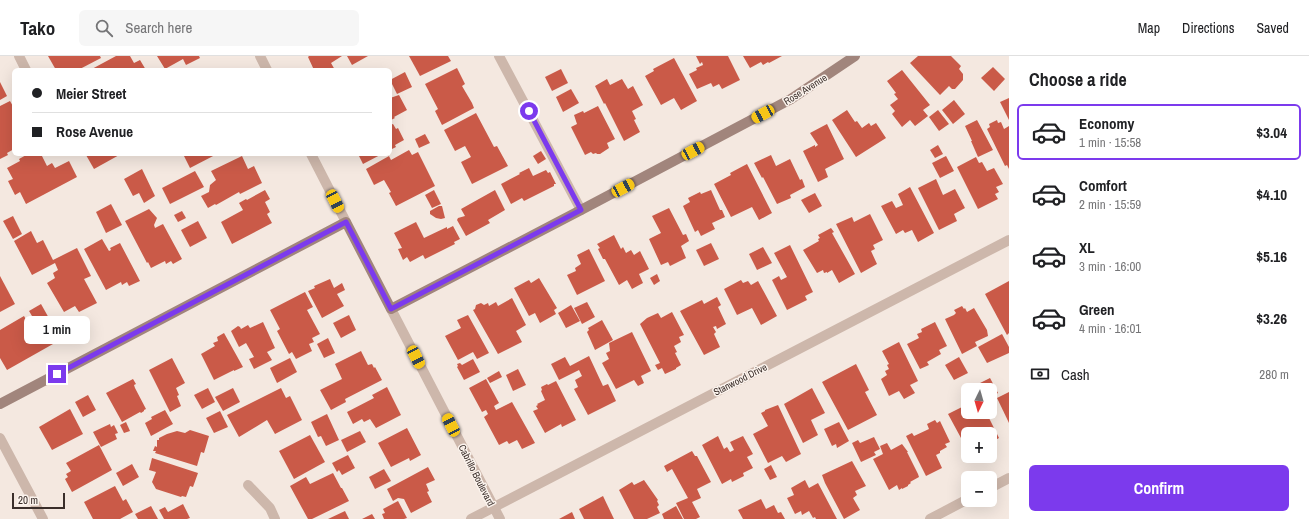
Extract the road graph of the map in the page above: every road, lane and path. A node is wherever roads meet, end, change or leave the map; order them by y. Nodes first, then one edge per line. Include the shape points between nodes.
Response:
1 (19, 56) edge
2 (260, 56) edge
3 (500, 56) edge
4 (855, 56) edge
5 (25, 68) edge
6 (266, 68) edge
7 (312, 156) edge
8 (581, 210) junction
9 (346, 222) junction
10 (1009, 240) edge
11 (391, 309) junction
12 (0, 404) edge
13 (0, 438) edge
14 (1009, 478) edge
15 (248, 484) dead end
16 (997, 484) edge
17 (961, 503) edge
18 (494, 507) junction
19 (44, 519) edge
20 (275, 519) edge
21 (471, 519) edge
22 (500, 519) edge
23 (930, 519) edge

1 - 5 street
2 - 6 street
3 - 8 street
4 - 8 street, Rose Avenue via 791,99
7 - 9 street, Cabrillo Boulevard
8 - 11 street, Rose Avenue
9 - 11 street, Cabrillo Boulevard
9 - 12 street
10 - 18 street, Stanwood Drive
11 - 18 street, Cabrillo Boulevard
13 - 19 street
14 - 16 street
15 - 20 street via 270,508
17 - 23 street
18 - 21 street, Stanwood Drive
18 - 22 street, Cabrillo Boulevard

